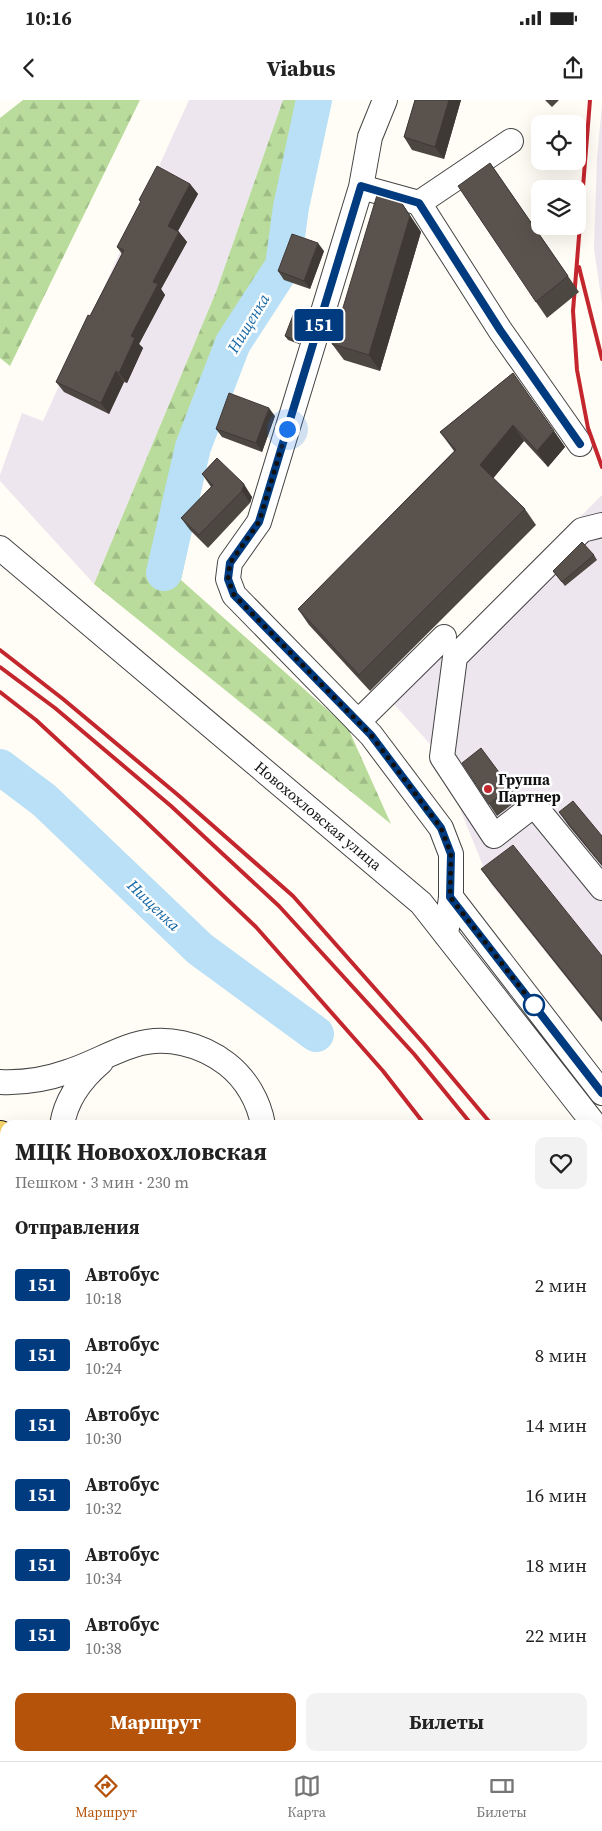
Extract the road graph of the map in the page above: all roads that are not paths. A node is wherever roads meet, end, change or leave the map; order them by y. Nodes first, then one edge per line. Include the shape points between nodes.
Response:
1 (385, 100) edge
2 (511, 141) dead end
3 (361, 186) junction
4 (419, 203) junction
5 (580, 444) dead end
6 (602, 525) edge
7 (0, 548) edge
8 (444, 637) dead end
9 (358, 722) junction
10 (602, 888) edge
11 (450, 897) junction
12 (446, 935) junction
13 (118, 1051) junction
14 (0, 1082) edge
15 (602, 1093) edge
16 (63, 1120) edge
17 (262, 1120) edge
18 (591, 1120) edge

1 - 3 street via 370,137
2 - 4 street
3 - 4 street
3 - 9 street via 259,522 230,563 228,579 234,595
4 - 5 street via 500,330
6 - 10 street via 582,530 455,657 442,757 494,836 534,805
7 - 12 street, Новохохловская улица via 421,903
8 - 9 street
9 - 11 street via 441,828 451,854
11 - 12 street
11 - 15 street
12 - 18 street, Новохохловская улица
13 - 14 street via 67,1072 35,1080
13 - 16 street via 89,1072 69,1101
13 - 17 street via 152,1041 188,1044 204,1050 234,1070 245,1083

